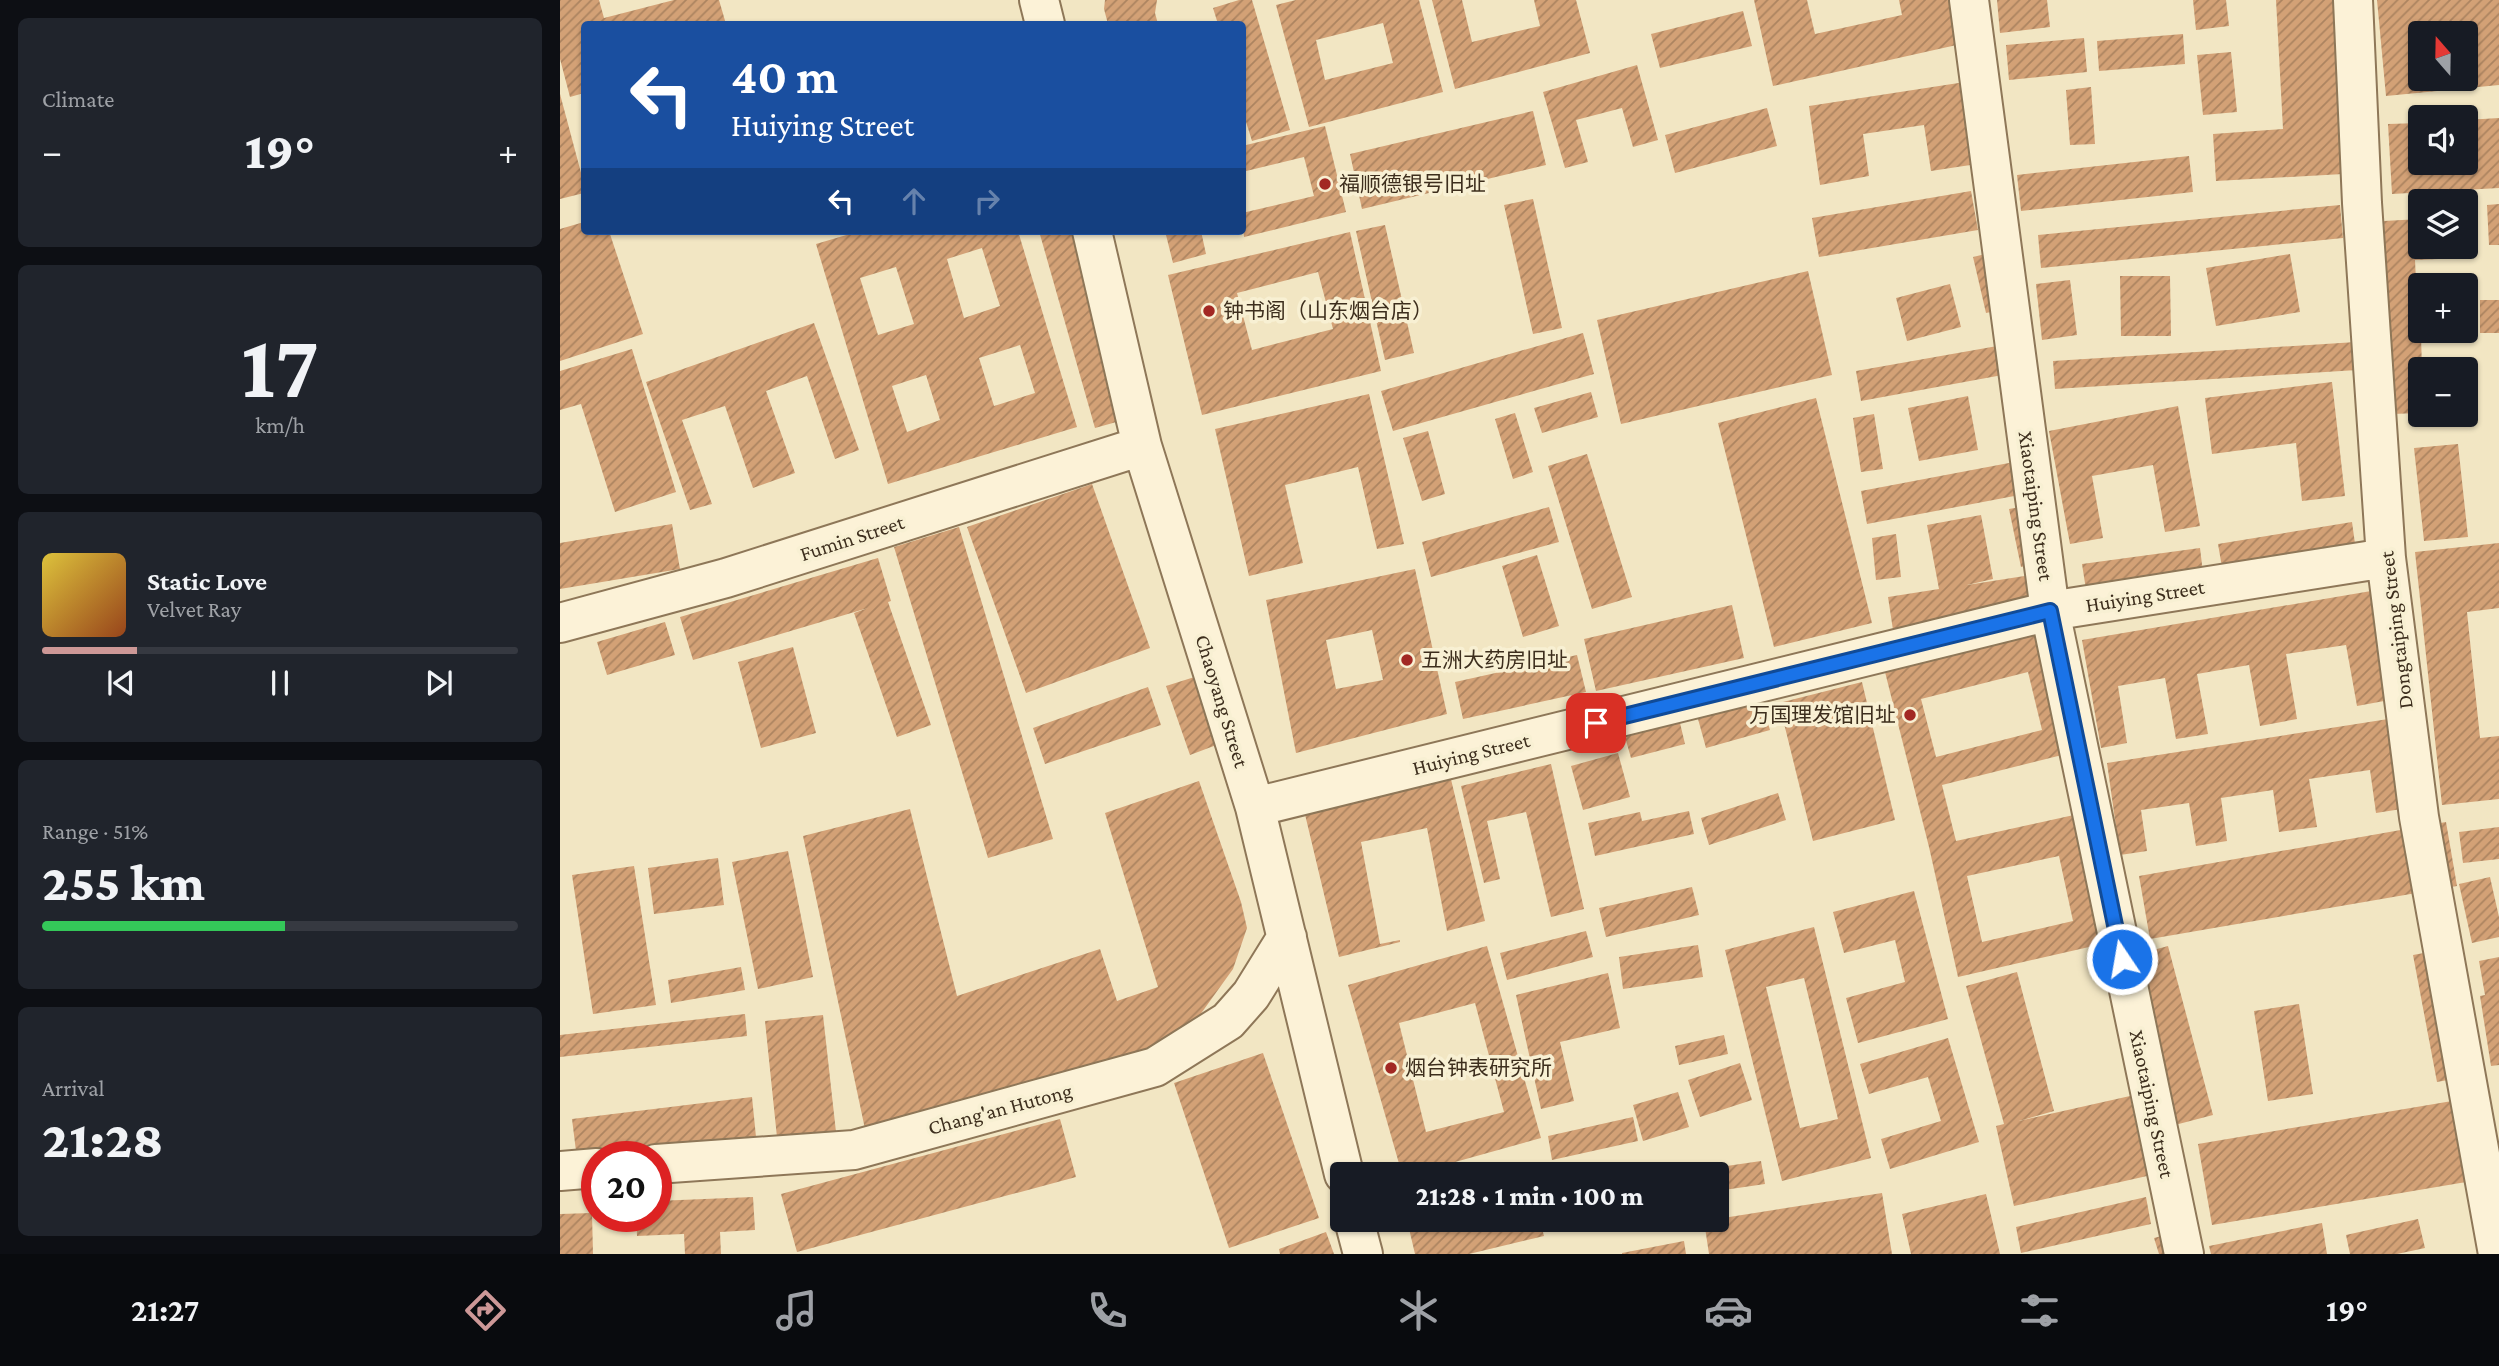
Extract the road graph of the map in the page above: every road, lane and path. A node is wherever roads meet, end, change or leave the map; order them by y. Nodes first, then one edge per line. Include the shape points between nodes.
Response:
1 (1039, 0) edge
2 (1969, 0) edge
3 (2353, 0) edge
4 (1044, 21) edge
5 (1093, 235) edge
6 (1142, 446) junction
7 (2386, 558) junction
8 (2050, 611) junction
9 (560, 623) edge
10 (1255, 807) junction
11 (1287, 937) junction
12 (1341, 1162) edge
13 (672, 1163) edge
14 (581, 1169) edge
15 (560, 1171) edge
16 (1357, 1232) edge
17 (1363, 1254) edge
18 (2184, 1254) edge
19 (2498, 1254) edge

1 - 4 street
2 - 8 street, Xiaotaiping Street
3 - 7 street, Dongtaiping Street
5 - 6 street, Chaoyang Street
6 - 9 street, Fumin Street via 726,578
6 - 10 street, Chaoyang Street
7 - 8 street, Huiying Street
7 - 19 street, Dongtaiping Street via 2419,817
8 - 10 street, Huiying Street
8 - 18 street, Xiaotaiping Street
10 - 11 street, Chaoyang Street
11 - 12 street, Chaoyang Street
11 - 13 street, Chang'an Hutong via 1251,995 1228,1021 1155,1067 853,1150
14 - 15 street
16 - 17 street

